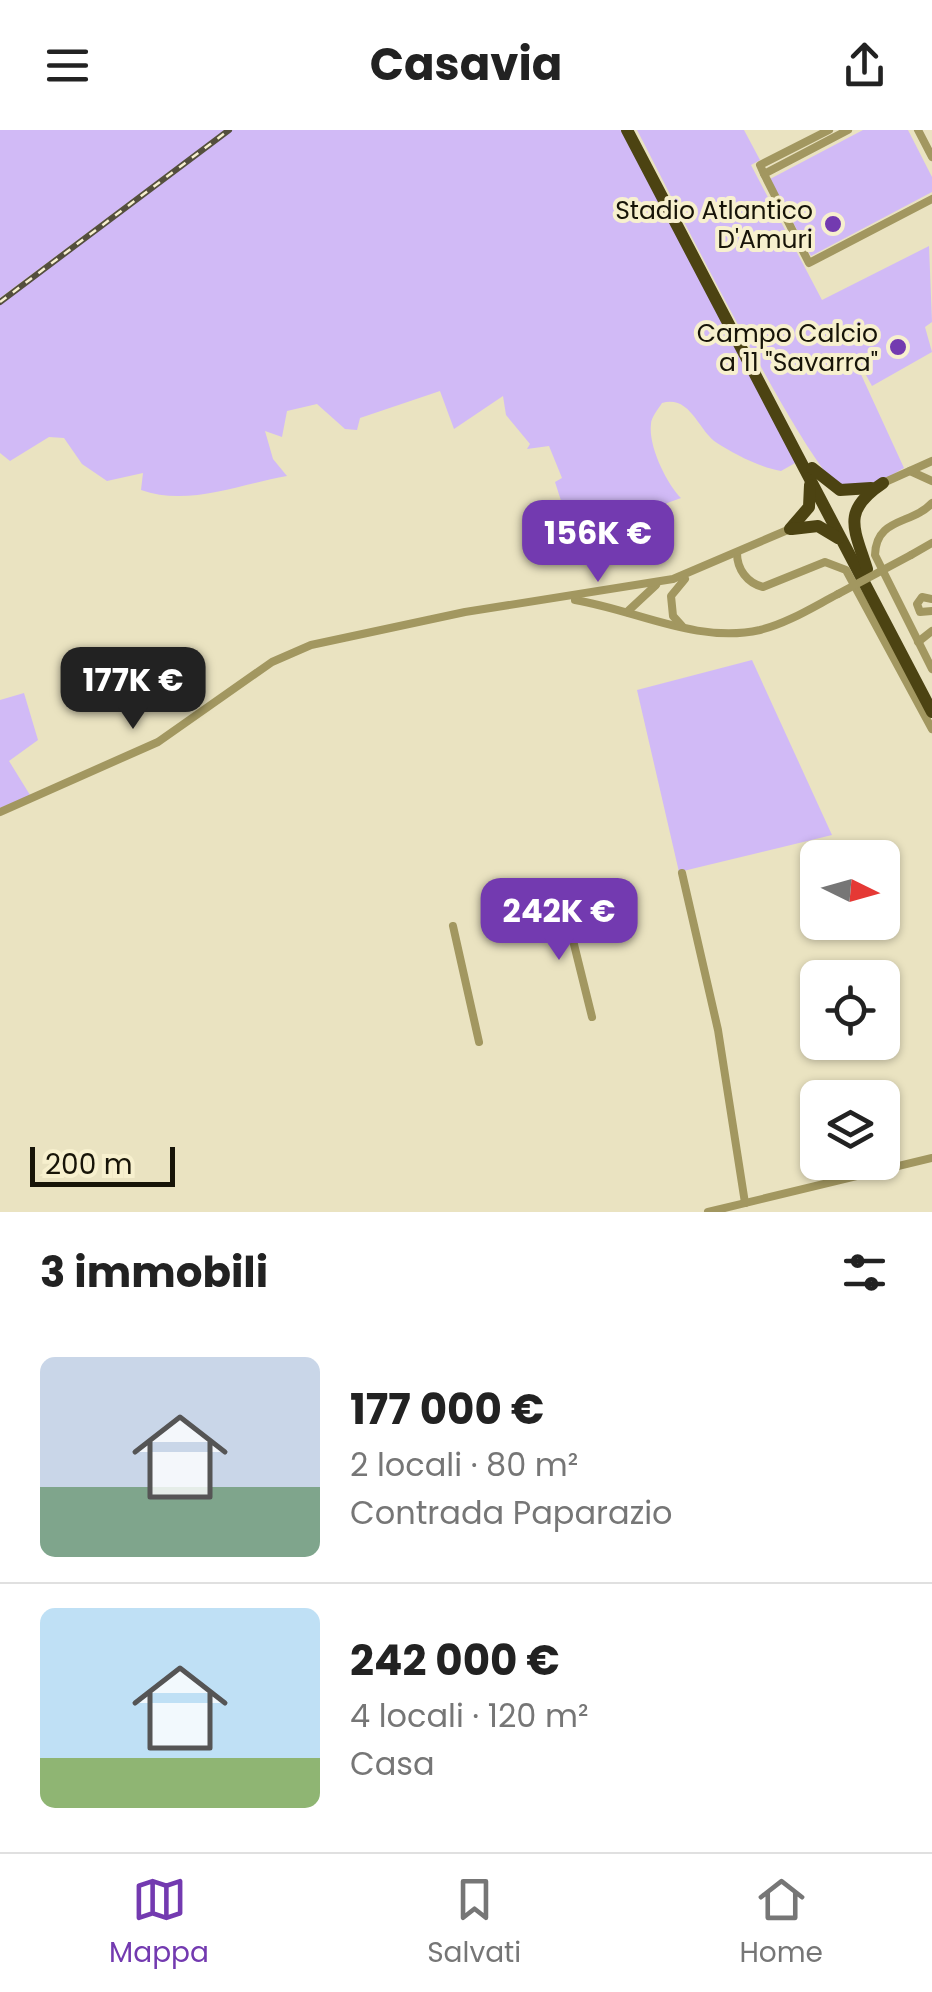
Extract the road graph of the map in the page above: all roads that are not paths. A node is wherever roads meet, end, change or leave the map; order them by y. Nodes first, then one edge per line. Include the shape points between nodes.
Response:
1 (630, 130) edge
2 (828, 130) edge
3 (848, 130) edge
4 (918, 130) edge
5 (810, 145) junction
6 (932, 157) edge
7 (932, 199) edge
8 (797, 454) junction
9 (929, 463) edge
10 (812, 468) junction
11 (910, 471) junction
12 (930, 477) edge
13 (883, 483) junction
14 (932, 503) edge
15 (790, 529) junction
16 (932, 543) edge
17 (755, 545) junction
18 (737, 553) junction
19 (852, 560) junction
20 (718, 562) junction
21 (866, 570) junction
22 (744, 571) junction
23 (691, 573) junction
24 (660, 582) junction
25 (624, 588) junction
26 (932, 588) edge
27 (566, 598) junction
28 (927, 598) edge
29 (624, 611) junction
30 (932, 611) edge
31 (685, 629) junction
32 (932, 631) edge
33 (918, 642) junction
34 (932, 668) edge
35 (932, 693) edge
36 (932, 712) edge
37 (932, 729) edge
38 (0, 812) edge
39 (682, 872) dead end
40 (563, 900) dead end
41 (453, 926) dead end
42 (592, 1017) dead end
43 (479, 1042) dead end
44 (932, 1158) edge
45 (745, 1203) junction
46 (708, 1212) edge

1 - 8 highway
1 - 10 highway
2 - 5 street
3 - 5 street
4 - 6 street
5 - 7 street via 760,165 809,262
8 - 15 highway via 812,498
8 - 19 highway
9 - 11 street
9 - 12 street
10 - 13 highway via 840,490
10 - 21 highway
11 - 12 street
11 - 13 street
13 - 21 highway via 861,500 854,517
14 - 33 street via 887,526 875,547 876,562
15 - 17 street
15 - 19 highway via 828,529
16 - 31 street, bridge via 787,621 758,630
17 - 18 street
17 - 22 street
18 - 20 street
18 - 22 street
19 - 36 highway
20 - 22 street
20 - 23 street
21 - 35 highway
22 - 37 street via 768,586 824,562 846,570
23 - 24 street
23 - 31 street via 671,596 673,616
24 - 25 street
24 - 29 street
25 - 27 street
25 - 29 street via 618,596
26 - 28 street
27 - 29 street
27 - 38 street via 312,644 272,662 158,742
28 - 30 street via 917,609
29 - 31 street
32 - 33 street
33 - 34 street
39 - 45 street via 715,1016
40 - 42 street
41 - 43 street
44 - 45 street
45 - 46 street

